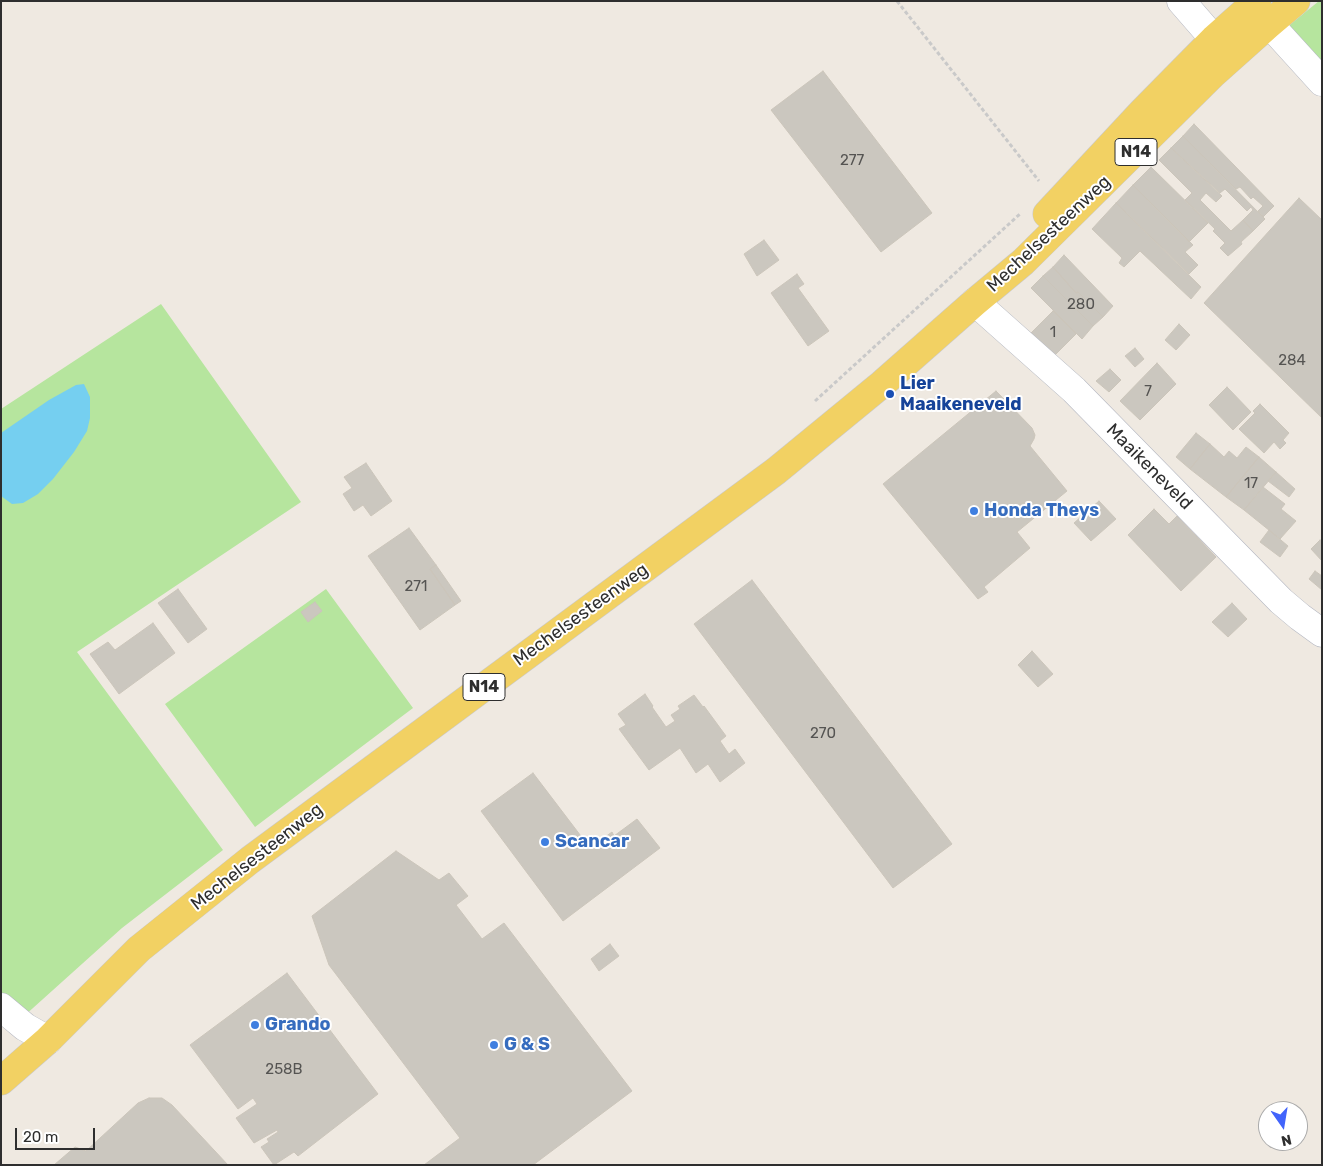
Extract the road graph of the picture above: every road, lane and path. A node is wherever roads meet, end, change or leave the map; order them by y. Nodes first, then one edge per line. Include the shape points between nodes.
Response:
1 (897, 1) edge
2 (1181, 1) edge
3 (1296, 1) edge
4 (1259, 10) edge
5 (1214, 39) junction
6 (1322, 82) edge
7 (1039, 181) dead end
8 (1024, 210) dead end
9 (975, 302) junction
10 (810, 407) dead end
11 (1322, 633) edge
12 (1, 1006) edge
13 (48, 1040) junction
14 (1, 1081) edge

1 - 7 path
2 - 5 street
3 - 4 main road, Mechelsesteenweg / N14
4 - 5 main road, Mechelsesteenweg / N14
4 - 6 street
4 - 9 main road, Mechelsesteenweg / N14 via 1213,74 1024,262
5 - 9 main road, Mechelsesteenweg / N14 via 1014,250
8 - 10 path
9 - 11 street, Maaikeneveld via 1074,390 1281,600
9 - 13 main road, Mechelsesteenweg / N14 via 776,471 243,866 139,949
12 - 13 street via 25,1027
13 - 14 main road, Mechelsesteenweg / N14

